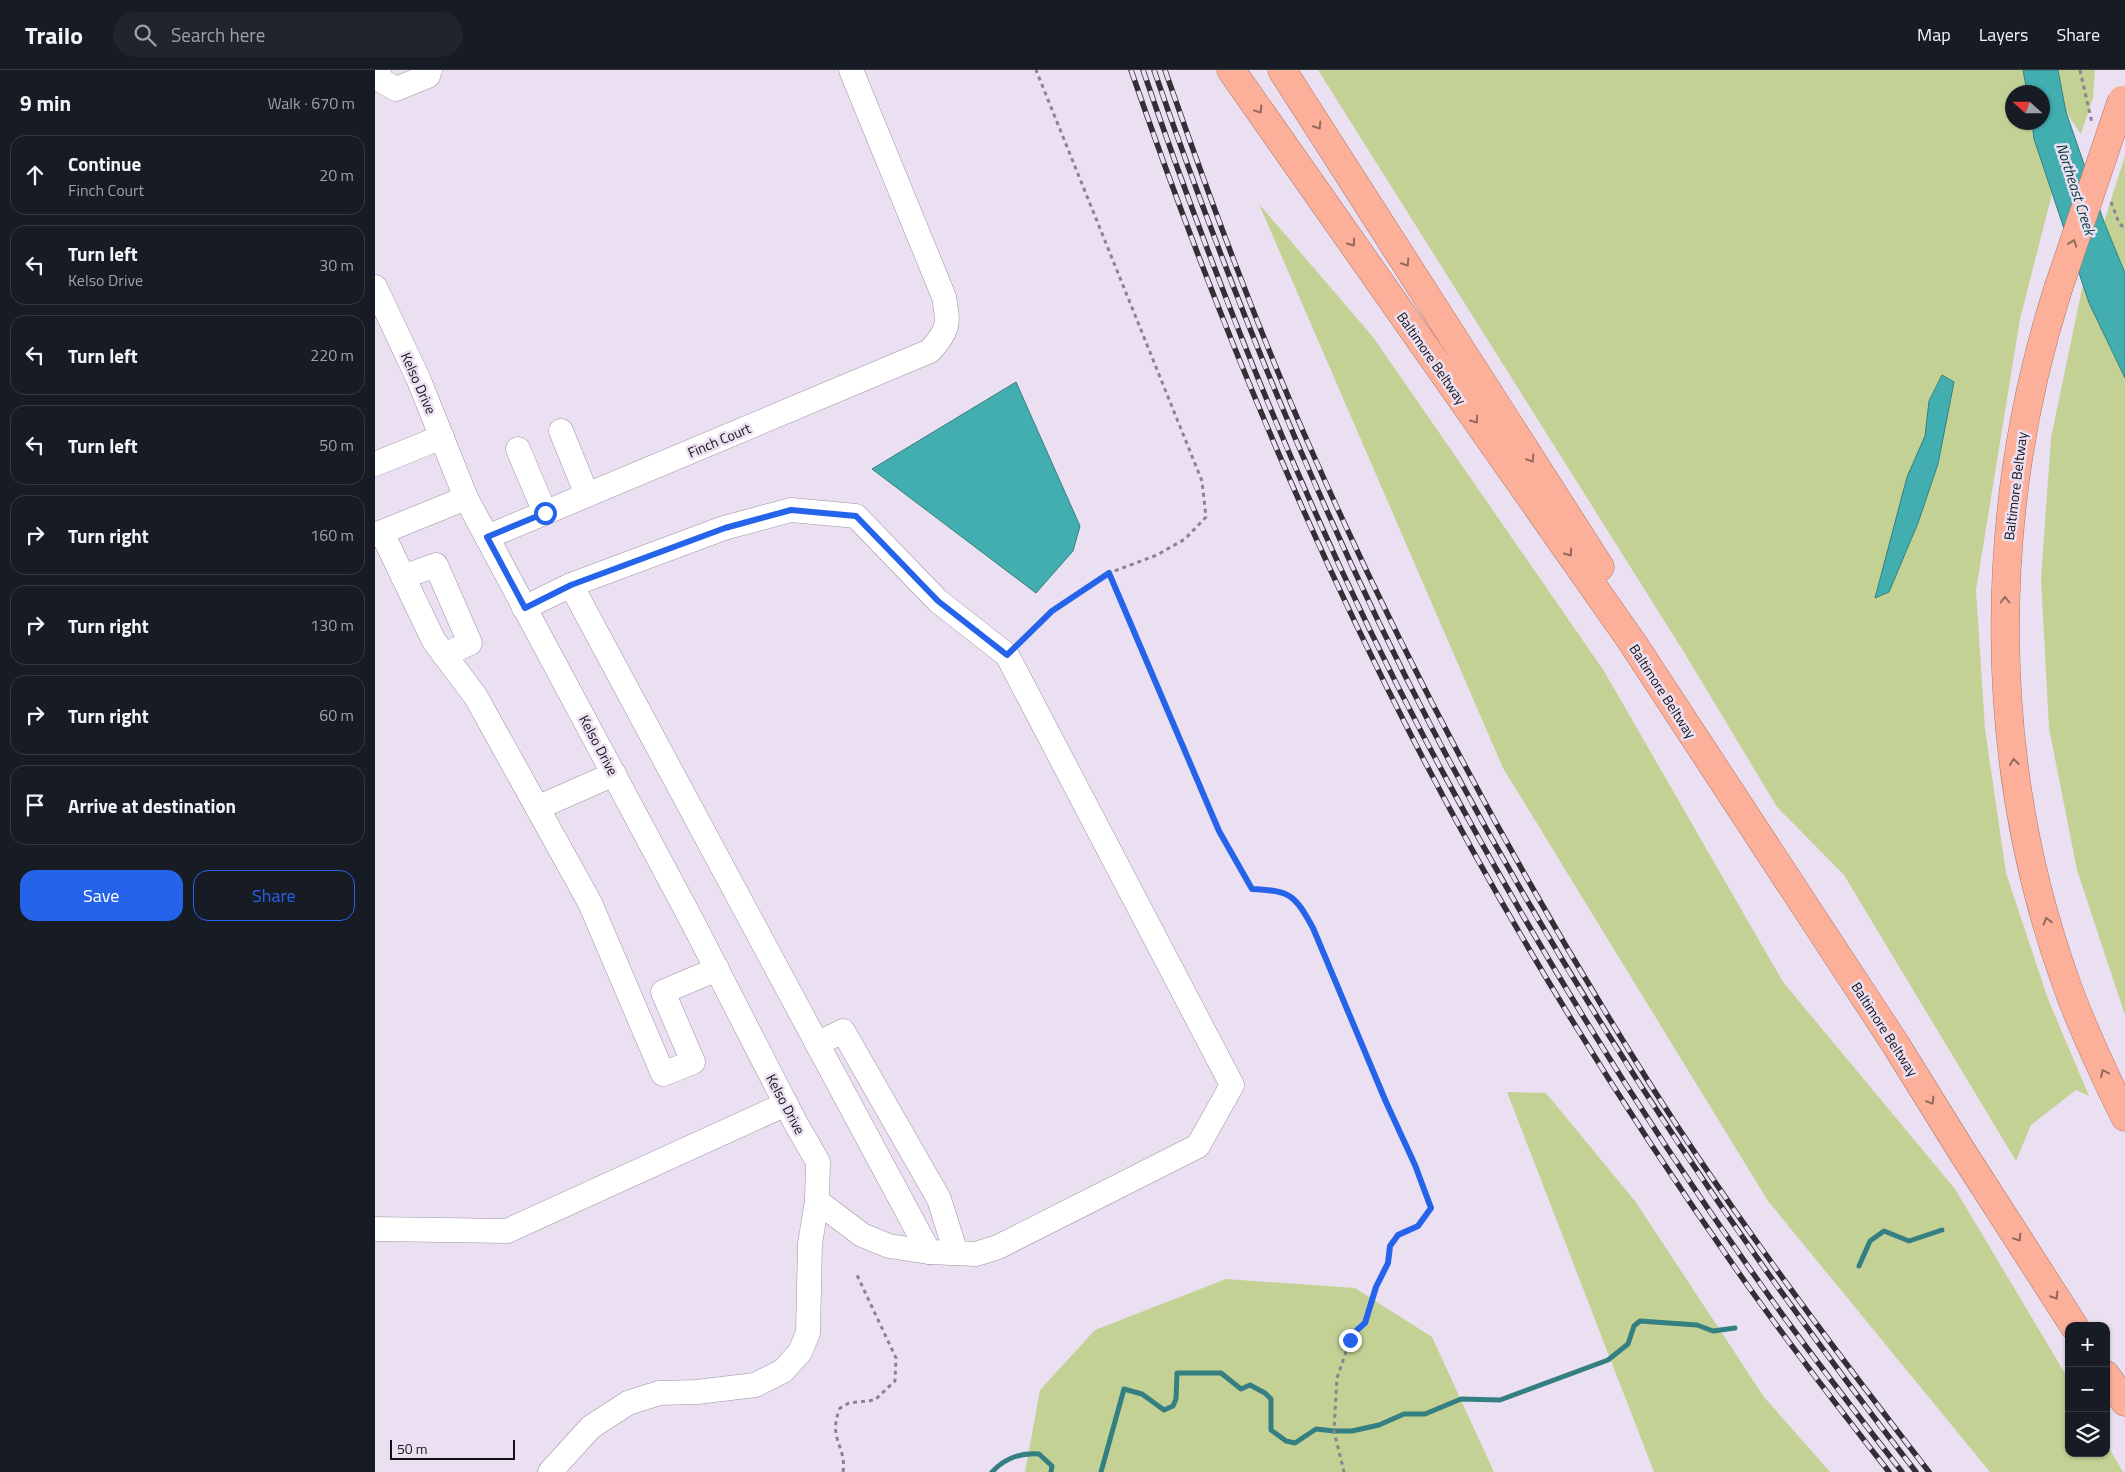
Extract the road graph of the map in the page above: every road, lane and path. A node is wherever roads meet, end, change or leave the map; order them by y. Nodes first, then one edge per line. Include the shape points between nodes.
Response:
1 (377, 70) edge
2 (430, 70) edge
3 (851, 70) edge
4 (1036, 70) edge
5 (1231, 70) edge
6 (1282, 70) edge
7 (2124, 94) edge
8 (375, 288) edge
9 (561, 430) dead end
10 (442, 437) junction
11 (518, 449) dead end
12 (375, 464) edge
13 (587, 495) junction
14 (466, 498) junction
15 (545, 513) junction
16 (378, 534) edge
17 (487, 537) junction
18 (1109, 573) junction
19 (403, 577) junction
20 (571, 585) junction
21 (525, 608) junction
22 (444, 655) junction
23 (1007, 655) junction
24 (614, 774) junction
25 (537, 808) junction
26 (717, 969) junction
27 (663, 992) junction
28 (633, 1004) junction
29 (817, 1044) junction
30 (1896, 1045) junction
31 (786, 1104) junction
32 (2125, 1117) edge
33 (817, 1201) junction
34 (375, 1229) edge
35 (929, 1252) junction
36 (956, 1253) junction
37 (857, 1275) dead end
38 (2071, 1322) edge
39 (2110, 1381) edge
40 (2125, 1402) edge
41 (550, 1472) edge
42 (843, 1472) edge
43 (1345, 1472) edge

1 - 2 street via 382,81 396,90 429,76
3 - 13 street, Finch Court via 944,297 948,318 944,334 930,351
4 - 18 path via 1201,481 1206,517 1185,539 1157,555
5 -> 30 highway, Baltimore Beltway via 1631,642
6 -> 30 highway via 1644,635
32 -> 7 highway, Baltimore Beltway, bridge via 2065,980 2041,903 2015,775 2004,639 2011,510 2029,395 2057,289
8 - 10 street, Kelso Drive
9 - 13 street
10 - 12 street
10 - 14 street, Kelso Drive
11 - 15 street
13 - 15 street, Finch Court
14 - 16 street
14 - 17 street, Kelso Drive
15 - 17 street, Finch Court
16 - 19 street
17 - 21 street, Kelso Drive
18 - 23 path via 1052,611
18 - 43 path via 1219,831 1252,889 1277,890 1298,901 1313,928 1431,1208 1418,1226 1398,1235 1390,1246 1388,1263 1376,1287 1365,1323 1350,1340 1337,1378 1334,1432
19 - 22 street
19 - 22 street via 436,565 470,643
20 - 21 street
20 - 23 street via 725,528 791,510 856,516 938,601
20 - 29 street
21 - 24 street, Kelso Drive
22 - 25 street via 476,697
23 - 36 street via 1232,1085 1198,1146 999,1247 976,1254
24 - 25 street
24 - 26 street, Kelso Drive
25 - 28 street via 590,903
26 - 27 street
26 - 31 street, Kelso Drive
27 - 28 street
27 - 28 street via 693,1062 663,1074
29 - 35 street
29 - 36 street via 843,1031 939,1199
30 -> 38 highway, Baltimore Beltway
31 - 33 street, Kelso Drive via 818,1162
31 - 34 street via 507,1231
33 - 35 street via 862,1235 889,1246
33 - 41 street, Kelso Drive via 810,1244 807,1333 800,1352 783,1371 755,1385 659,1393 628,1403 591,1427
35 - 36 street
37 - 42 path via 896,1358 895,1381 875,1400 849,1403 840,1408 834,1422
39 - 40 highway

